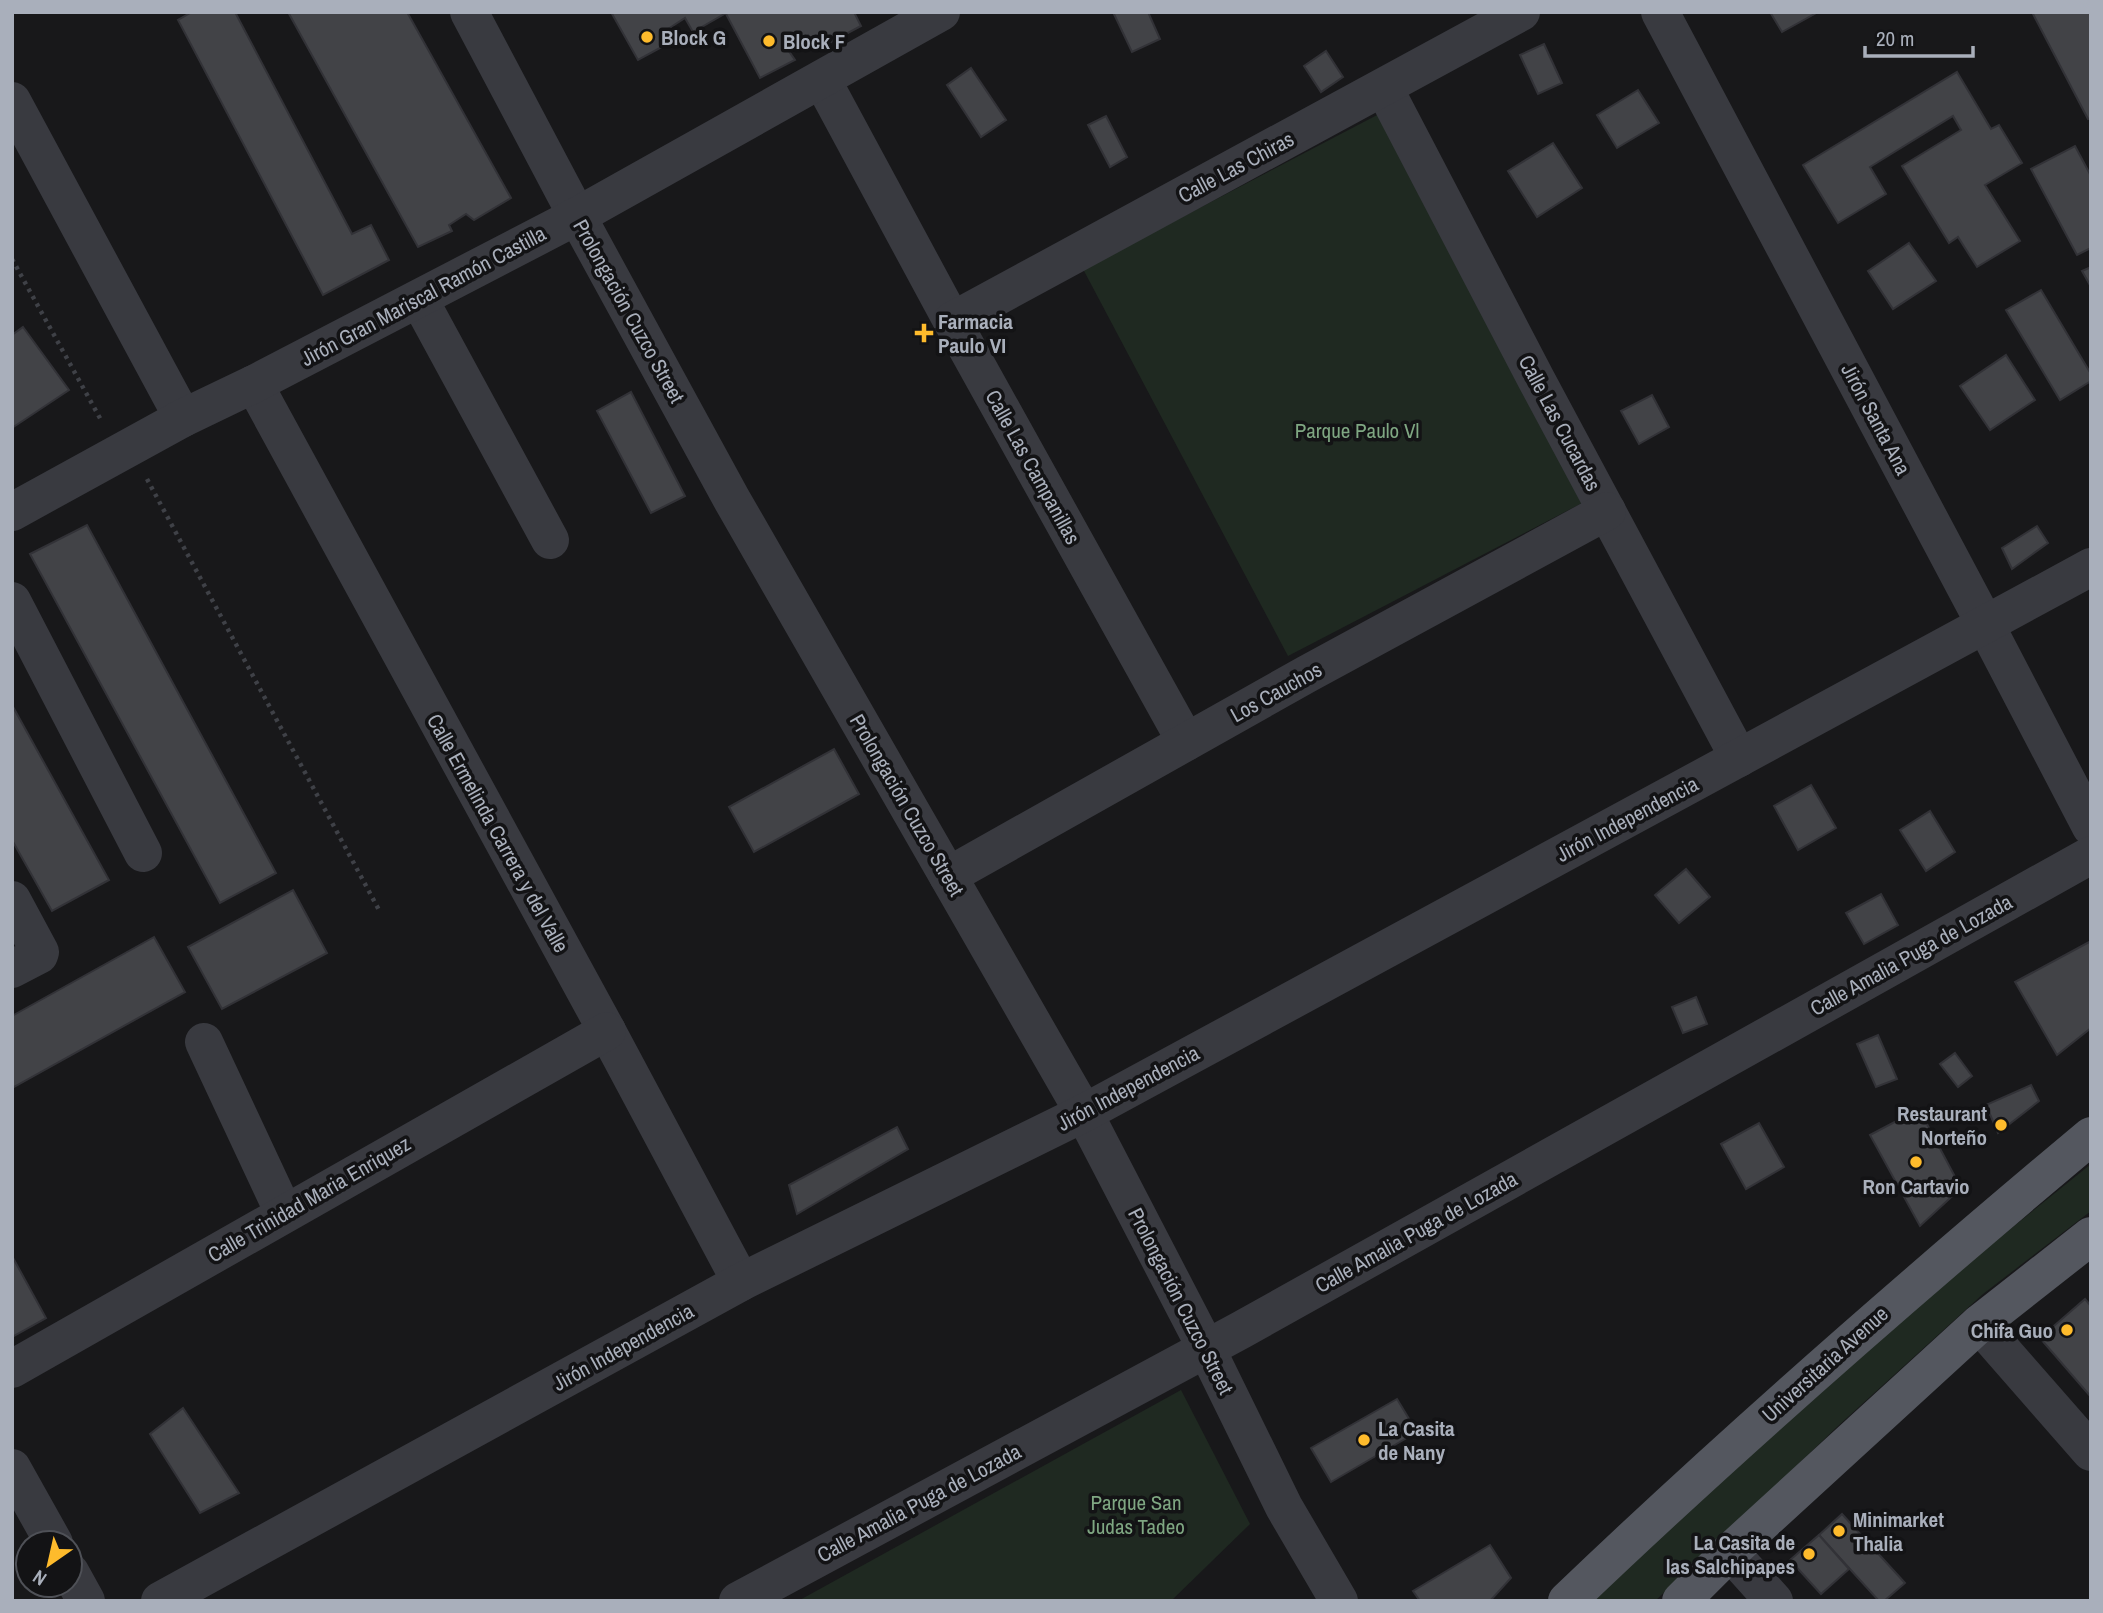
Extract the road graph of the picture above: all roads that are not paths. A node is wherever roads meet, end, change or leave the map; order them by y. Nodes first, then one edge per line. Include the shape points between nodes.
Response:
1 (469, 12) edge
2 (941, 12) edge
3 (1521, 12) edge
4 (1660, 12) edge
5 (822, 80) junction
6 (1384, 88) junction
7 (12, 101) edge
8 (576, 216) junction
9 (419, 299) junction
10 (952, 321) junction
11 (254, 384) junction
12 (183, 418) junction
13 (1607, 511) junction
14 (12, 512) edge
15 (550, 540) dead end
16 (2091, 567) edge
17 (12, 601) edge
18 (1985, 624) junction
19 (1186, 742) junction
20 (1739, 758) junction
21 (2091, 827) edge
22 (143, 853) dead end
23 (2091, 855) edge
24 (948, 876) junction
25 (12, 900) edge
26 (12, 970) edge
27 (607, 1031) junction
28 (204, 1042) dead end
29 (1084, 1113) junction
30 (2091, 1136) edge
31 (284, 1213) junction
32 (2091, 1236) edge
33 (741, 1282) junction
34 (1979, 1324) junction
35 (1206, 1348) junction
36 (12, 1369) edge
37 (2091, 1452) edge
38 (12, 1468) edge
39 (46, 1529) edge
40 (1730, 1552) junction
41 (160, 1601) edge
42 (738, 1601) edge
43 (1339, 1601) edge
44 (1567, 1601) edge
45 (1681, 1601) edge
46 (1774, 1601) edge

1 - 8 street, Prolongación Cuzco Street
2 - 5 street, Jirón Gran Mariscal Ramón Castilla
3 - 6 street, Calle Las Chiras
4 - 18 street, Jirón Santa Ana
5 - 8 street, Jirón Gran Mariscal Ramón Castilla
5 - 10 street, Calle Las Campanillas
6 - 10 street, Calle Las Chiras
6 - 13 street, Calle Las Cucardas
7 - 12 street
8 - 9 street, Jirón Gran Mariscal Ramón Castilla
8 - 24 street, Prolongación Cuzco Street
9 - 11 street, Jirón Gran Mariscal Ramón Castilla
9 - 15 street
10 - 19 street, Calle Las Campanillas
11 - 12 street, Jirón Gran Mariscal Ramón Castilla
11 - 27 street, Calle Ermelinda Carrera y del Valle
12 - 14 street, Jirón Gran Mariscal Ramón Castilla
13 - 19 street, Los Cauchos
13 - 20 street, Calle Las Cucardas
16 - 18 street, Jirón Independencia
17 - 22 street
18 - 20 street, Jirón Independencia
18 - 21 street, Jirón Santa Ana
19 - 24 street, Los Cauchos
20 - 29 street, Jirón Independencia
23 - 35 street, Calle Amalia Puga de Lozada
24 - 29 street, Prolongación Cuzco Street
25 - 26 street via 40,952
27 - 31 street, Calle Trinidad Maria Enriquez
27 - 33 street, Calle Ermelinda Carrera y del Valle
28 - 31 street
29 - 33 street, Jirón Independencia
29 - 35 street, Prolongación Cuzco Street
30 - 44 main road, Universitaria Avenue via 1928,1272 1668,1504
31 - 36 street, Calle Trinidad Maria Enriquez
32 - 34 main road
33 - 41 street, Jirón Independencia
34 - 37 street
34 - 40 main road
35 - 42 street, Calle Amalia Puga de Lozada
35 - 43 street, Prolongación Cuzco Street via 1284,1507
38 - 39 street
40 - 45 main road
40 - 46 street

